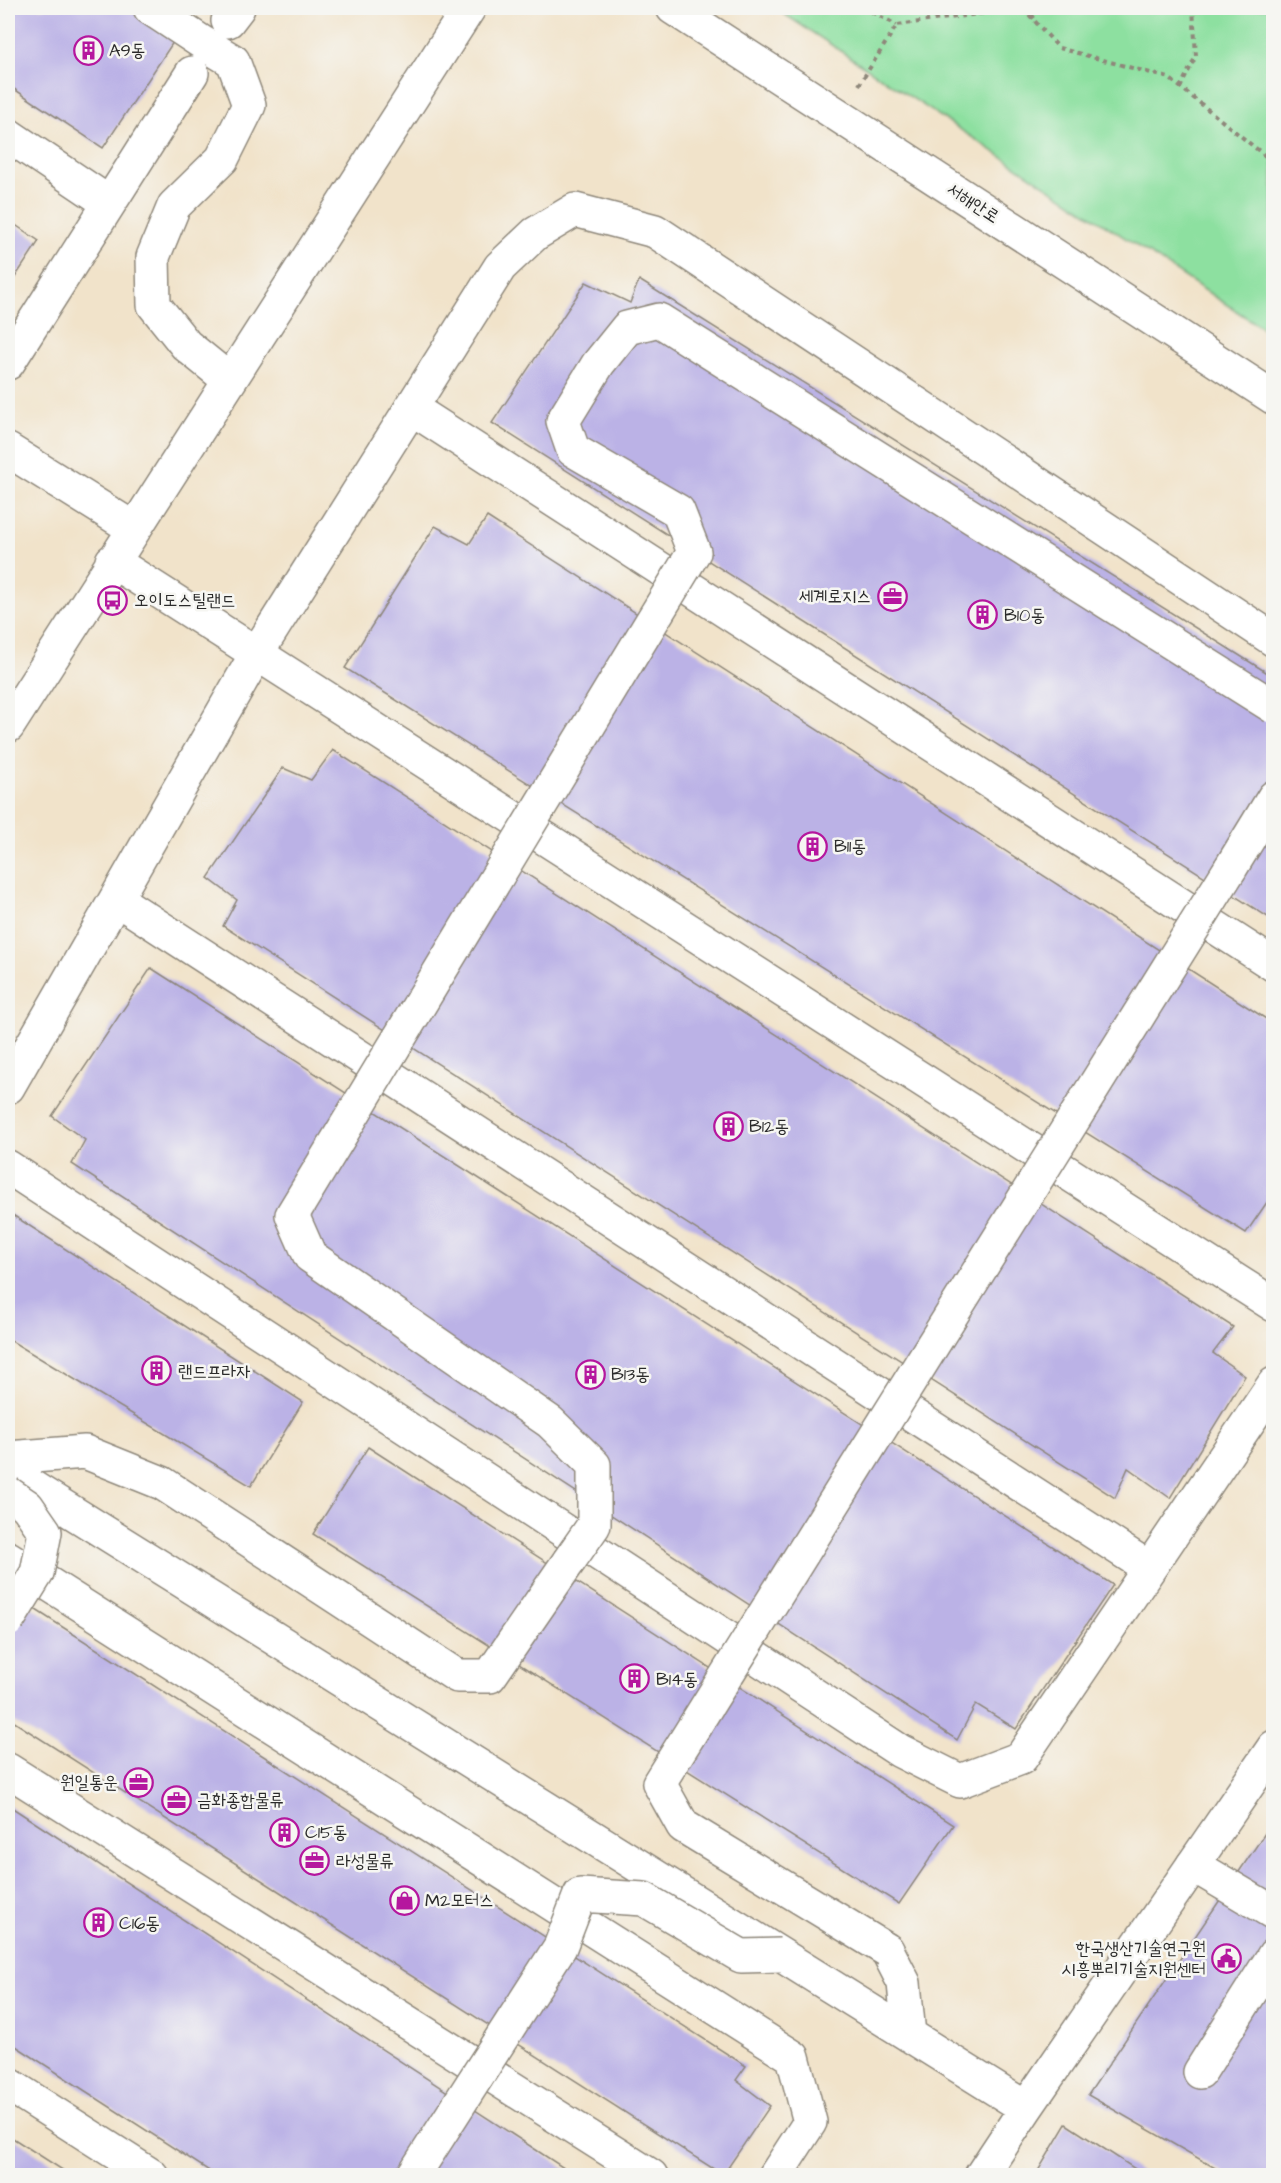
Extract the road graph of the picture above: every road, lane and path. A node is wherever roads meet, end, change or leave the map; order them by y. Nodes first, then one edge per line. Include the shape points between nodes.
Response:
1 (150, 8) edge
2 (469, 8) edge
3 (673, 8) edge
4 (864, 8) edge
5 (1045, 8) edge
6 (1193, 8) edge
7 (1031, 18) junction
8 (897, 25) junction
9 (192, 69) junction
10 (1180, 88) junction
11 (839, 116) junction
12 (8, 135) edge
13 (1274, 163) edge
14 (109, 203) junction
15 (8, 363) edge
16 (229, 380) junction
17 (1274, 398) edge
18 (411, 408) junction
19 (8, 450) edge
20 (133, 528) junction
21 (112, 561) junction
22 (1274, 640) edge
23 (256, 653) junction
24 (1274, 707) edge
25 (8, 726) edge
26 (1274, 797) edge
27 (116, 899) junction
28 (1274, 965) edge
29 (8, 1087) edge
30 (8, 1167) edge
31 (1274, 1305) edge
32 (1274, 1384) edge
33 (8, 1458) edge
34 (8, 1472) edge
35 (8, 1493) edge
36 (8, 1558) edge
37 (1149, 1568) junction
38 (8, 1620) edge
39 (1274, 1747) edge
40 (8, 1770) edge
41 (1193, 1865) junction
42 (1274, 1913) edge
43 (1274, 1954) edge
44 (780, 1955) junction
45 (909, 2035) junction
46 (1200, 2072) dead end
47 (8, 2084) edge
48 (1026, 2108) junction
49 (152, 2175) edge
50 (413, 2175) edge
51 (651, 2175) edge
52 (775, 2175) edge
53 (981, 2175) edge

1 - 9 street
2 - 16 street
3 - 11 street, 서해안로
4 - 8 path
5 - 7 path
6 - 10 path via 1196,56
7 - 8 path via 1023,8
7 - 10 path via 1059,48 1169,78
8 - 11 path
9 - 14 street
9 - 16 street via 233,61 249,105 222,159 174,206 153,257 154,305 186,345
10 - 13 path
11 - 17 street, 서해안로
12 - 14 street
14 - 15 street
16 - 20 street
18 - 22 street via 500,267 535,234 575,210 655,231
18 - 23 street
18 - 28 street
19 - 20 street
20 - 21 street
21 - 23 street
21 - 25 street
23 - 27 street
23 - 31 street
24 - 33 street, bridge via 659,320 627,328 598,364 563,421 573,450 678,511 694,552 292,1215 310,1256 550,1422 594,1465 594,1525 490,1676 457,1676 162,1483 85,1452
26 - 45 street, bridge via 659,1783 683,1826 887,1950 904,1983
27 - 29 street
27 - 37 street
30 - 37 street via 900,1751 960,1781 1021,1758
32 - 37 street
34 - 44 street
35 - 38 street, bridge via 27,1506 45,1532 37,1573
36 - 52 street via 793,2057 810,2121
39 - 41 street
40 - 51 street
41 - 42 street
41 - 48 street
43 - 46 street
44 - 45 street
44 - 50 street, bridge via 741,1956 644,1899 580,1895 560,1947
45 - 48 street
47 - 49 street
48 - 53 street

